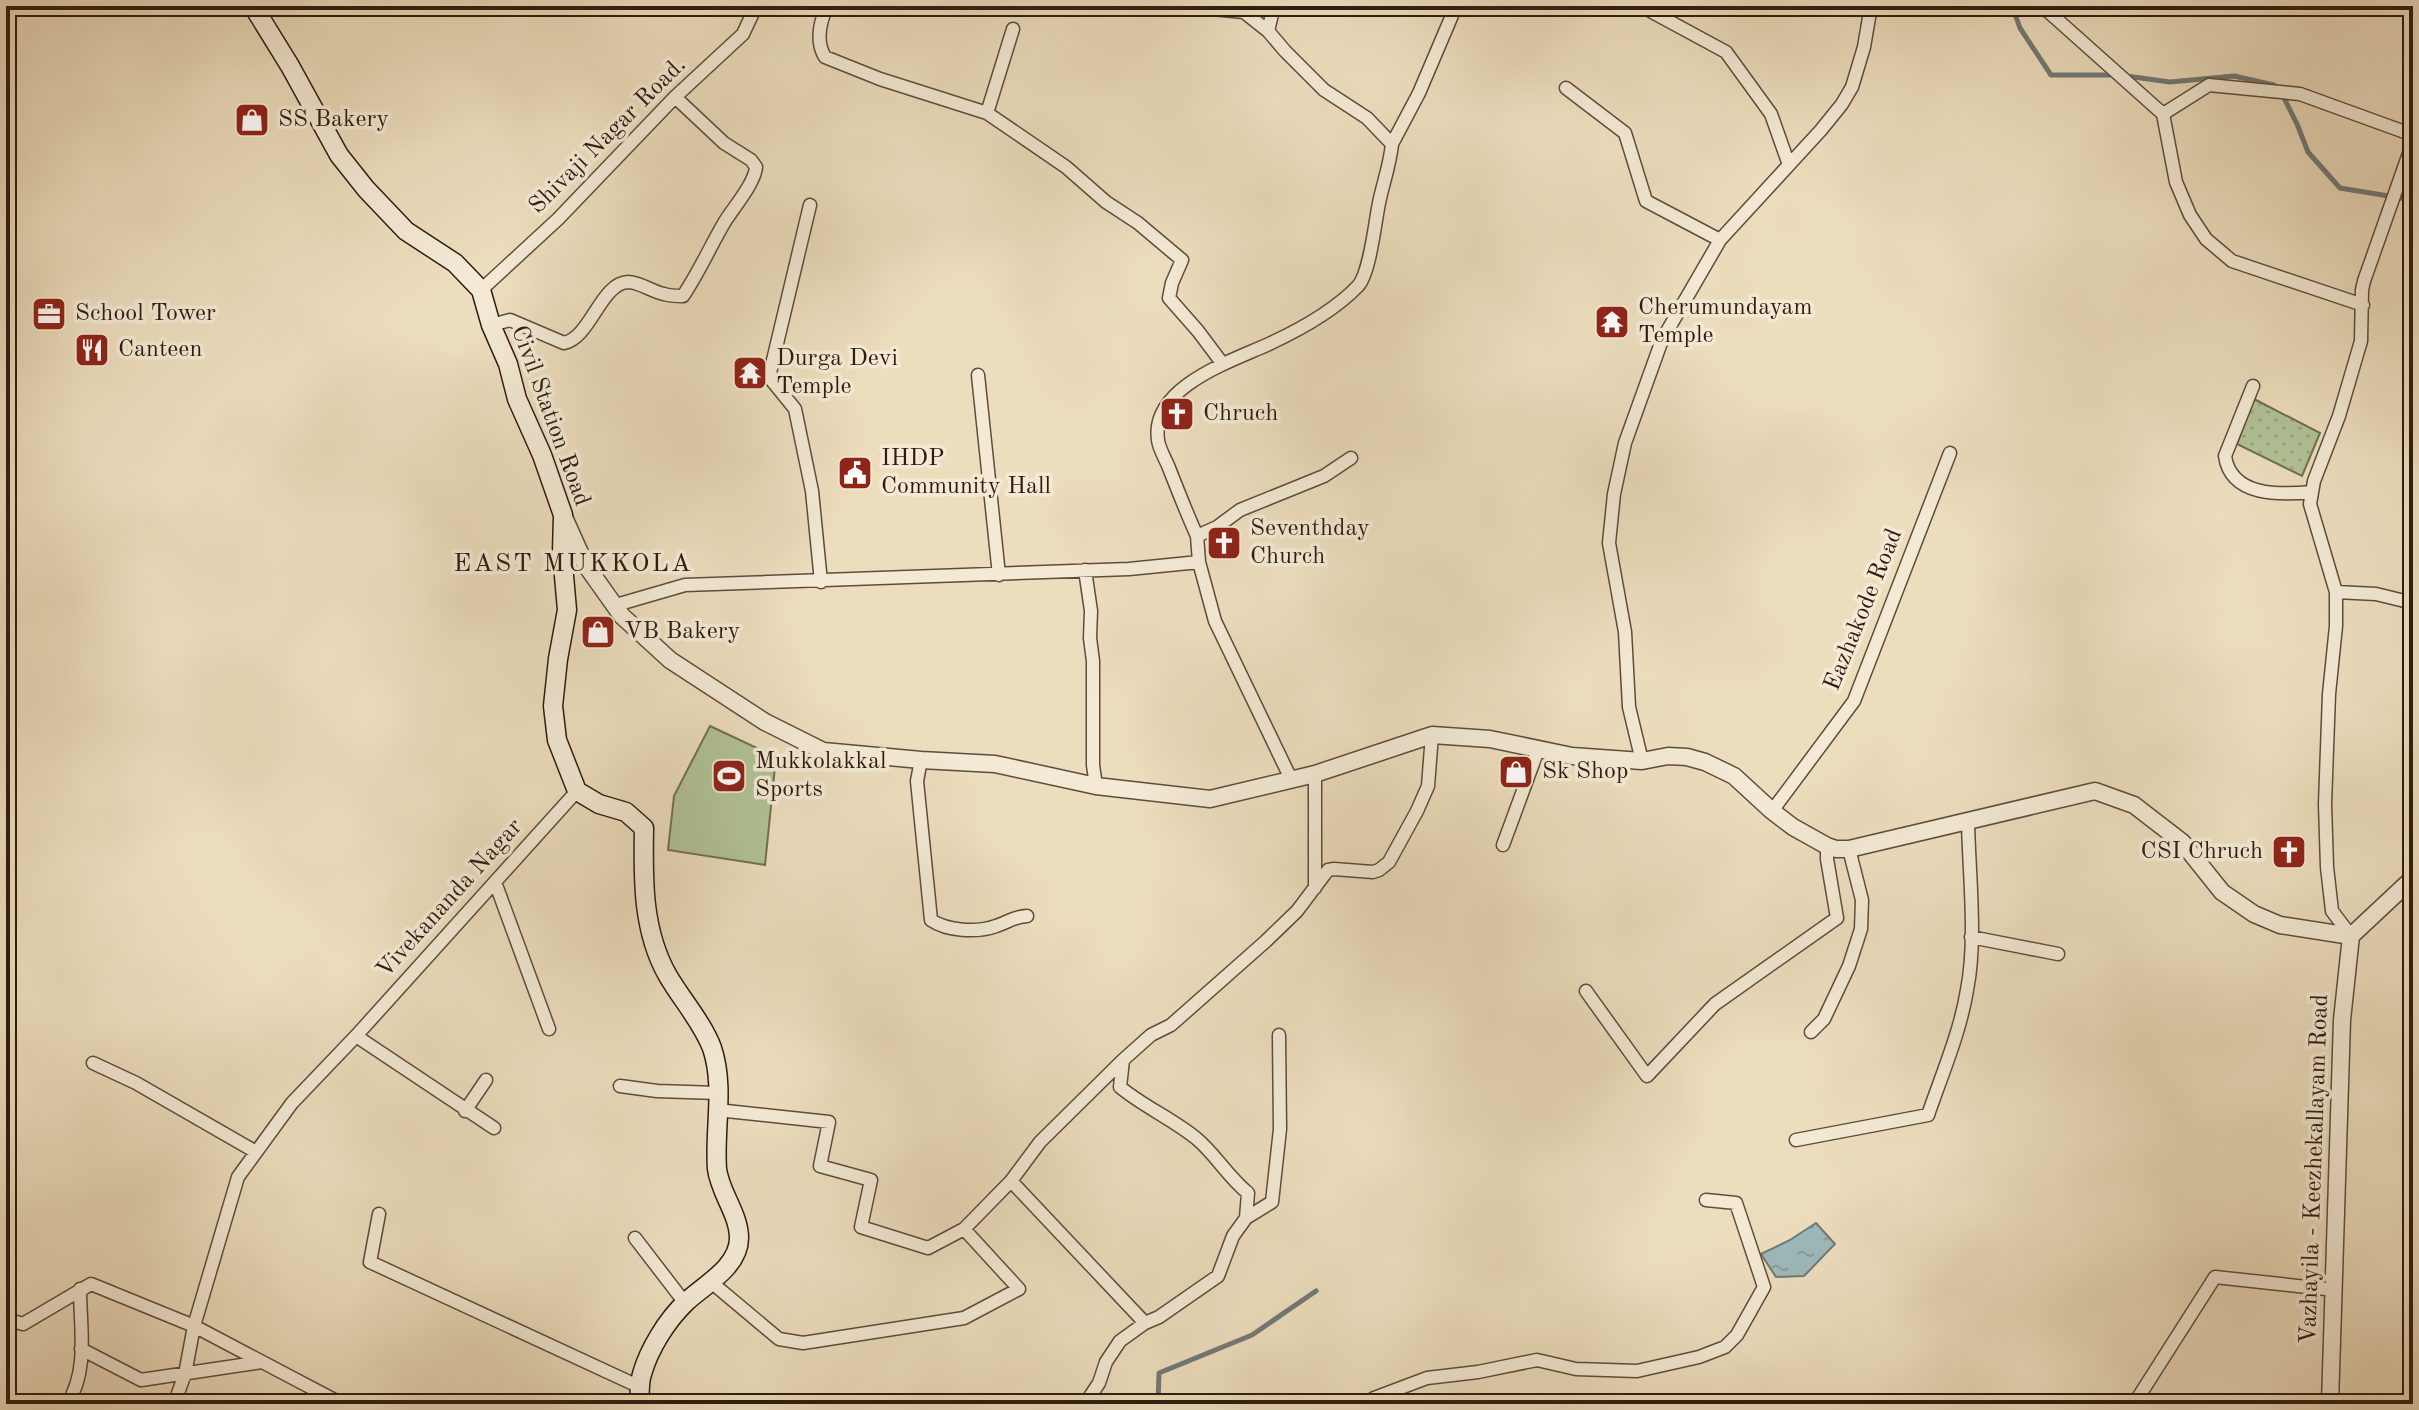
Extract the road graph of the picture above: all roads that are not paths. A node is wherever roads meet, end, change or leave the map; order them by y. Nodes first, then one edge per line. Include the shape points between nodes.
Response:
1 (253, 6) edge
2 (756, 6) edge
3 (827, 6) edge
4 (1179, 6) edge
5 (1274, 6) edge
6 (1456, 6) edge
7 (1641, 6) edge
8 (1871, 6) edge
9 (2042, 6) edge
10 (1013, 29) dead end
11 (1268, 31) junction
12 (1566, 88) dead end
13 (675, 97) junction
14 (987, 113) junction
15 (2163, 114) junction
16 (2413, 135) edge
17 (2413, 142) edge
18 (1392, 144) junction
19 (1789, 165) junction
20 (810, 205) dead end
21 (1720, 240) junction
22 (481, 290) junction
23 (2363, 305) junction
24 (491, 325) junction
25 (1222, 363) junction
26 (978, 375) dead end
27 (2253, 386) dead end
28 (1950, 453) dead end
29 (1351, 458) dead end
30 (2312, 492) junction
31 (563, 515) junction
32 (1197, 536) junction
33 (1199, 562) junction
34 (1085, 570) junction
35 (999, 575) junction
36 (821, 582) junction
37 (2336, 592) junction
38 (2413, 603) edge
39 (616, 605) junction
40 (1432, 735) junction
41 (1538, 750) junction
42 (921, 760) junction
43 (1642, 761) junction
44 (1315, 774) junction
45 (1291, 779) junction
46 (1096, 786) junction
47 (577, 791) junction
48 (1772, 811) junction
49 (1968, 822) junction
50 (1503, 845) dead end
51 (1827, 846) junction
52 (1849, 849) junction
53 (2413, 878) edge
54 (495, 882) junction
55 (1315, 888) junction
56 (1027, 916) dead end
57 (2351, 936) junction
58 (1971, 937) junction
59 (2058, 954) dead end
60 (1586, 991) dead end
61 (549, 1029) dead end
62 (1811, 1032) dead end
63 (1279, 1035) dead end
64 (356, 1036) junction
65 (1123, 1060) junction
66 (93, 1063) dead end
67 (486, 1080) dead end
68 (620, 1086) dead end
69 (718, 1102) junction
70 (465, 1111) junction
71 (494, 1128) dead end
72 (1796, 1140) dead end
73 (256, 1152) junction
74 (1011, 1181) junction
75 (1706, 1200) dead end
76 (379, 1214) dead end
77 (1246, 1218) junction
78 (964, 1229) junction
79 (635, 1238) dead end
80 (711, 1282) junction
81 (80, 1289) junction
82 (2335, 1290) junction
83 (685, 1303) junction
84 (6, 1319) edge
85 (1145, 1323) junction
86 (194, 1326) junction
87 (81, 1349) junction
88 (262, 1361) junction
89 (185, 1374) junction
90 (640, 1395) edge
91 (67, 1404) edge
92 (174, 1404) edge
93 (342, 1404) edge
94 (1085, 1404) edge
95 (1367, 1404) edge
96 (2134, 1404) edge
97 (2330, 1404) edge

1 - 22 main road, Civil Station Road via 339,155 366,189 406,231 455,263
2 - 13 street, Shivaji Nagar Road. via 743,34
3 - 14 street via 820,23 825,57
4 - 11 street via 1244,12
5 - 11 street
6 - 18 street
7 - 19 street via 1726,52 1771,114
8 - 19 street via 1852,87
9 - 15 street
10 - 14 street
11 - 18 street via 1324,90 1367,118
12 - 21 street via 1625,133 1646,201
13 - 22 street, Shivaji Nagar Road.
13 - 24 street via 756,167 683,296 620,284 577,337 564,343 510,320
14 - 25 street via 1066,167 1182,260 1169,298
15 - 16 street via 2209,85 2300,94
15 - 23 street via 2176,182 2206,239 2232,261
17 - 23 street via 2364,281
18 - 25 street via 1361,283 1302,326
19 - 21 street
20 - 36 street via 769,377 795,409 812,491
21 - 43 street via 1662,340 1625,443 1614,494 1609,543 1625,632 1629,707
22 - 24 main road, Civil Station Road
23 - 30 street via 2361,341
24 - 31 main road, Civil Station Road
25 - 32 street via 1174,397 1160,417 1158,440
26 - 35 street
27 - 30 street via 2225,456 2226,467 2244,485 2261,492
28 - 48 street, Eazhakode Road via 1854,701
29 - 32 street
30 - 37 street via 2310,504
31 - 39 street via 585,564
31 - 47 main road, Civil Station Road via 567,610 553,706 557,740
32 - 33 street
33 - 34 street
33 - 45 street via 1215,621
34 - 35 street
34 - 46 street
35 - 36 street
36 - 39 street via 685,585
37 - 38 street
37 - 57 street via 2325,804 2327,867 2332,911
39 - 42 street via 670,660 765,722 823,751
40 - 41 street via 1490,739
40 - 44 street
40 - 55 street via 1428,786 1389,862 1373,872 1328,870
41 - 43 street
41 - 50 street
42 - 46 street via 995,764
42 - 56 street via 917,781 931,920 964,930
43 - 48 street via 1668,756 1705,762 1734,776
44 - 45 street
44 - 55 street
45 - 46 street via 1210,799
47 - 54 street, Vivekananda Nagar
47 - 69 main road via 626,812 644,828 645,907 651,936 666,973 712,1048
48 - 51 street
49 - 52 street
49 - 57 street via 2095,791 2134,805 2182,842 2222,892 2254,914 2280,925
49 - 58 street
51 - 52 street
51 - 60 street via 1837,918 1715,1004 1647,1076
52 - 62 street via 1862,900 1861,929 1824,1019
53 - 57 street
54 - 61 street
54 - 64 street, Vivekananda Nagar
55 - 65 street via 1221,983
57 - 82 street, Vazhayila - Keezhekallayam Road via 2342,1020
58 - 59 street
58 - 72 street via 1968,989 1928,1115
63 - 77 street via 1280,1129 1272,1202
64 - 70 street
64 - 73 street, Vivekananda Nagar via 292,1103
65 - 74 street via 1040,1142
65 - 77 street via 1120,1087 1198,1140 1248,1193
66 - 73 street
67 - 70 street
68 - 69 street
69 - 78 street via 829,1122 820,1166 871,1180 861,1227 928,1248
69 - 80 main road via 717,1171 739,1239 735,1253
70 - 71 street
73 - 86 street, Vivekananda Nagar via 238,1177
74 - 78 street
74 - 85 street
75 - 95 street via 1736,1203 1764,1287 1725,1347 1637,1371 1576,1369 1537,1360 1427,1378
76 - 90 street via 370,1262
77 - 85 street via 1218,1276
78 - 80 street via 1019,1289 964,1318 803,1343 779,1339
79 - 83 street
80 - 83 main road
81 - 84 street via 23,1324
81 - 86 street via 91,1284
81 - 87 street
82 - 96 street via 2215,1277
82 - 97 street, Vazhayila - Keezhekallayam Road
83 - 90 main road via 655,1344 641,1375
85 - 94 street via 1120,1341
86 - 88 street
86 - 89 street, Vivekananda Nagar
87 - 89 street via 141,1380
87 - 91 street via 82,1366
88 - 89 street
88 - 93 street
89 - 92 street, Vivekananda Nagar

